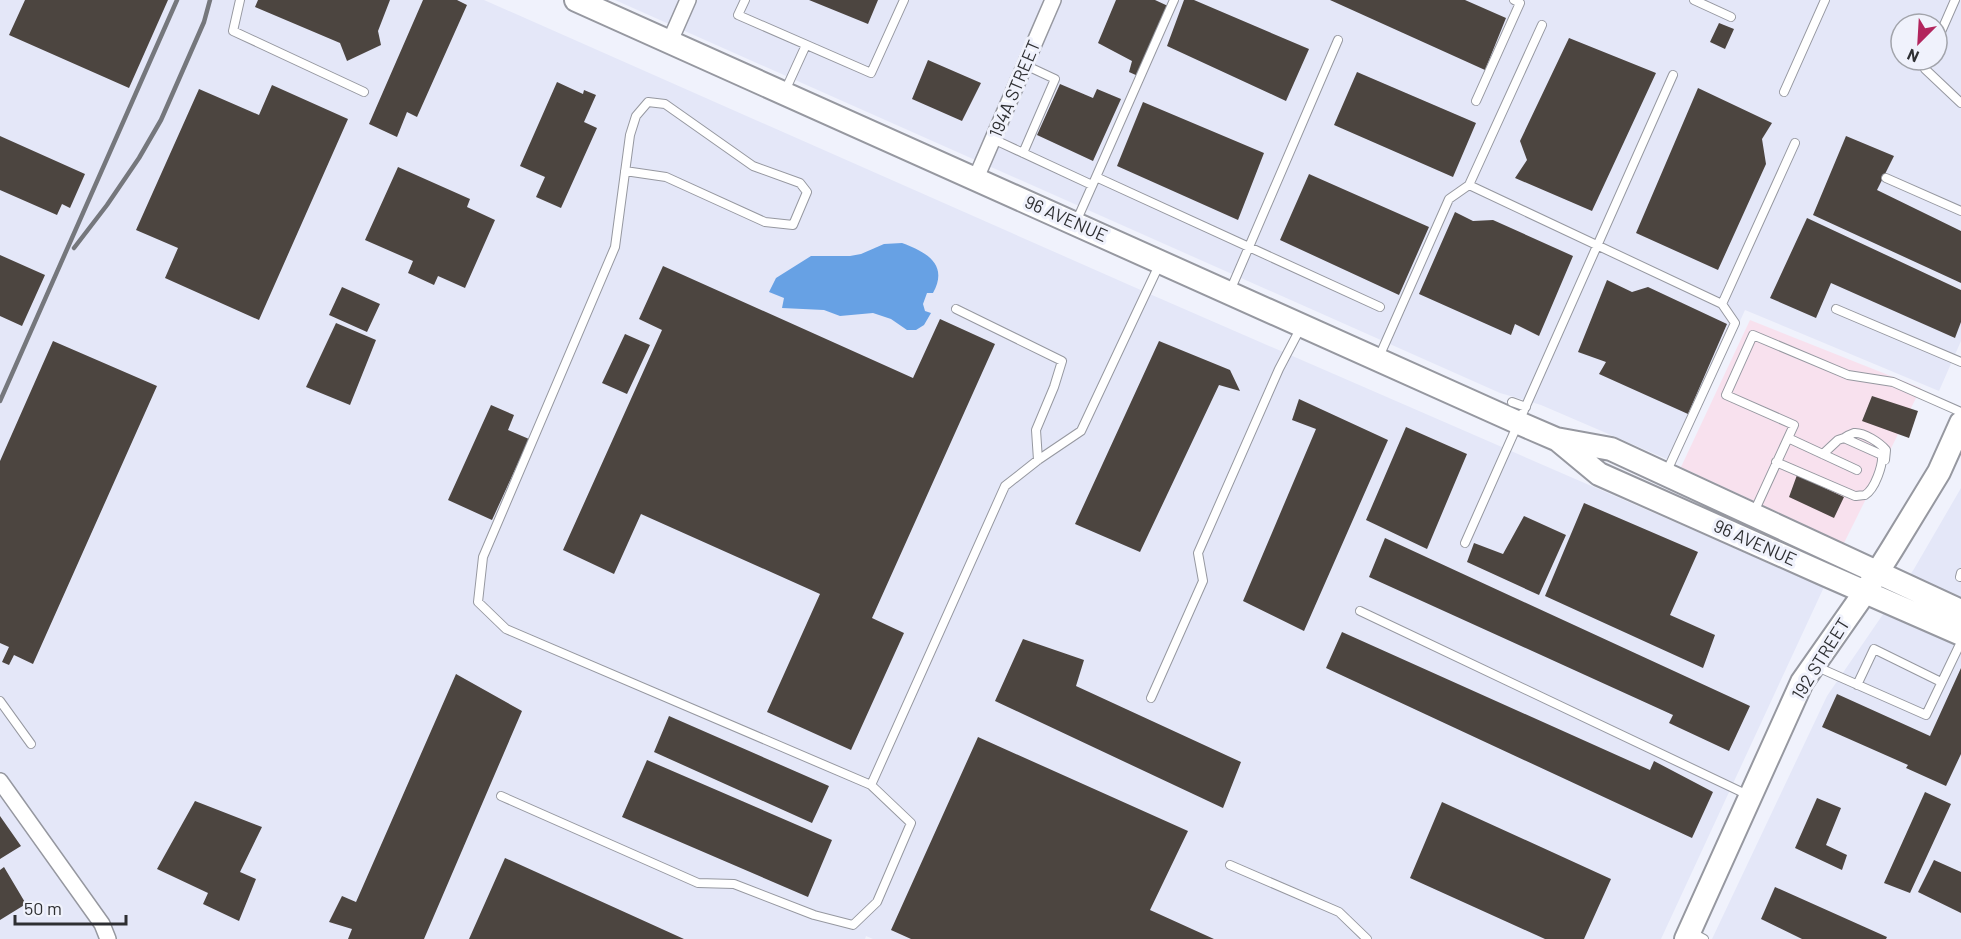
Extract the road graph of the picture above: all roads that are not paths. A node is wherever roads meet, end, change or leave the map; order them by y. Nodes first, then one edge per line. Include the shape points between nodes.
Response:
1 (240, 0) edge
2 (576, 0) edge
3 (688, 0) edge
4 (745, 0) edge
5 (904, 0) edge
6 (1053, 0) edge
7 (1174, 0) edge
8 (1514, 0) edge
9 (1694, 0) edge
10 (1825, 0) edge
11 (1731, 17) dead end
12 (1542, 25) dead end
13 (1338, 40) dead end
14 (670, 41) junction
15 (806, 45) junction
16 (1025, 65) junction
17 (1928, 72) edge
18 (1674, 75) dead end
19 (364, 92) dead end
20 (1784, 92) dead end
21 (785, 93) junction
22 (1476, 101) dead end
23 (1961, 102) edge
24 (993, 139) junction
25 (1795, 143) dead end
26 (1023, 153) junction
27 (625, 171) junction
28 (976, 178) junction
29 (1886, 178) dead end
30 (1094, 181) junction
31 (1469, 185) junction
32 (1961, 211) edge
33 (1076, 224) junction
34 (1598, 245) junction
35 (1249, 248) junction
36 (1161, 262) junction
37 (1229, 293) junction
38 (1722, 304) junction
39 (1380, 308) dead end
40 (956, 309) dead end
41 (1836, 309) dead end
42 (1302, 326) junction
43 (1377, 360) junction
44 (1961, 362) edge
45 (1519, 411) junction
46 (1961, 412) edge
47 (1961, 423) edge
48 (1788, 438) junction
49 (1556, 439) junction
50 (1823, 454) junction
51 (1038, 459) junction
52 (1776, 462) junction
53 (1857, 470) dead end
54 (1666, 474) junction
55 (1753, 515) junction
56 (1466, 543) dead end
57 (1877, 572) junction
58 (1865, 592) junction
59 (1360, 611) dead end
60 (1961, 611) edge
61 (1961, 634) edge
62 (1961, 642) edge
63 (1814, 665) junction
64 (1941, 682) junction
65 (1857, 685) junction
66 (1151, 699) dead end
67 (0, 701) edge
68 (31, 744) dead end
69 (0, 782) edge
70 (871, 785) junction
71 (501, 796) dead end
72 (1751, 796) junction
73 (1230, 865) dead end
74 (1693, 936) edge
75 (108, 939) edge
76 (1367, 939) edge

1 - 19 lane via 233,31
2 - 14 main road, 96 AVENUE
3 - 14 street
4 - 15 lane via 738,15
5 - 15 lane via 871,73
6 - 16 street, 194A STREET
7 - 30 lane
8 - 22 lane via 1520,3
9 - 11 lane
10 - 20 lane
12 - 31 lane
13 - 35 lane
14 - 21 main road, 96 AVENUE
15 - 21 lane
16 - 24 street, 194A STREET
16 - 26 lane via 1054,79
17 - 23 lane
18 - 34 lane
21 - 28 main road, 96 AVENUE
24 - 26 lane
24 - 28 street, 194A STREET
25 - 38 lane
26 - 30 lane
27 - 27 lane via 636,116 648,102 665,104 753,166 800,183 807,192 793,225 765,222 666,177
27 - 70 lane via 615,247 483,557 478,602 506,629
28 - 33 main road, 96 AVENUE
29 - 32 lane
30 - 33 lane
30 - 35 lane
31 - 34 lane
31 - 43 lane via 1449,199
33 - 36 main road, 96 AVENUE
34 - 38 lane
34 - 45 lane
35 - 37 lane
35 - 39 lane
36 - 37 main road, 96 AVENUE
36 - 51 lane via 1081,431
37 - 42 main road, 96 AVENUE
38 - 54 lane via 1735,323
40 - 51 lane via 1062,361 1036,430
41 - 44 lane
42 - 43 main road, 96 AVENUE
42 - 66 lane via 1198,553 1203,581
43 - 45 main road, 96 AVENUE
45 - 49 main road, 96 AVENUE
45 - 56 lane
46 - 48 lane via 1893,382 1848,375 1754,335 1726,395 1794,425
47 - 57 main road, 192 STREET via 1939,472
48 - 50 lane
48 - 52 lane
49 - 54 main road, 96 AVENUE via 1611,449
49 - 58 main road, 96 AVENUE via 1599,474
50 - 52 lane via 1844,438 1882,455 1883,463 1870,490 1855,496
50 - 53 lane
51 - 70 lane via 1005,486
52 - 55 lane
54 - 55 main road, 96 AVENUE
55 - 57 main road, 96 AVENUE
57 - 58 main road, 192 STREET
57 - 60 main road, 96 AVENUE
58 - 61 main road, 96 AVENUE
58 - 63 main road, 192 STREET
59 - 72 lane
62 - 64 lane
63 - 65 lane
63 - 72 main road, 192 STREET via 1802,682
64 - 65 lane via 1926,715
64 - 65 lane via 1874,649
67 - 68 lane
69 - 75 street via 102,924
70 - 71 lane via 911,823 877,902 853,925 734,885 698,883
72 - 74 main road, 192 STREET
73 - 76 lane via 1340,912

